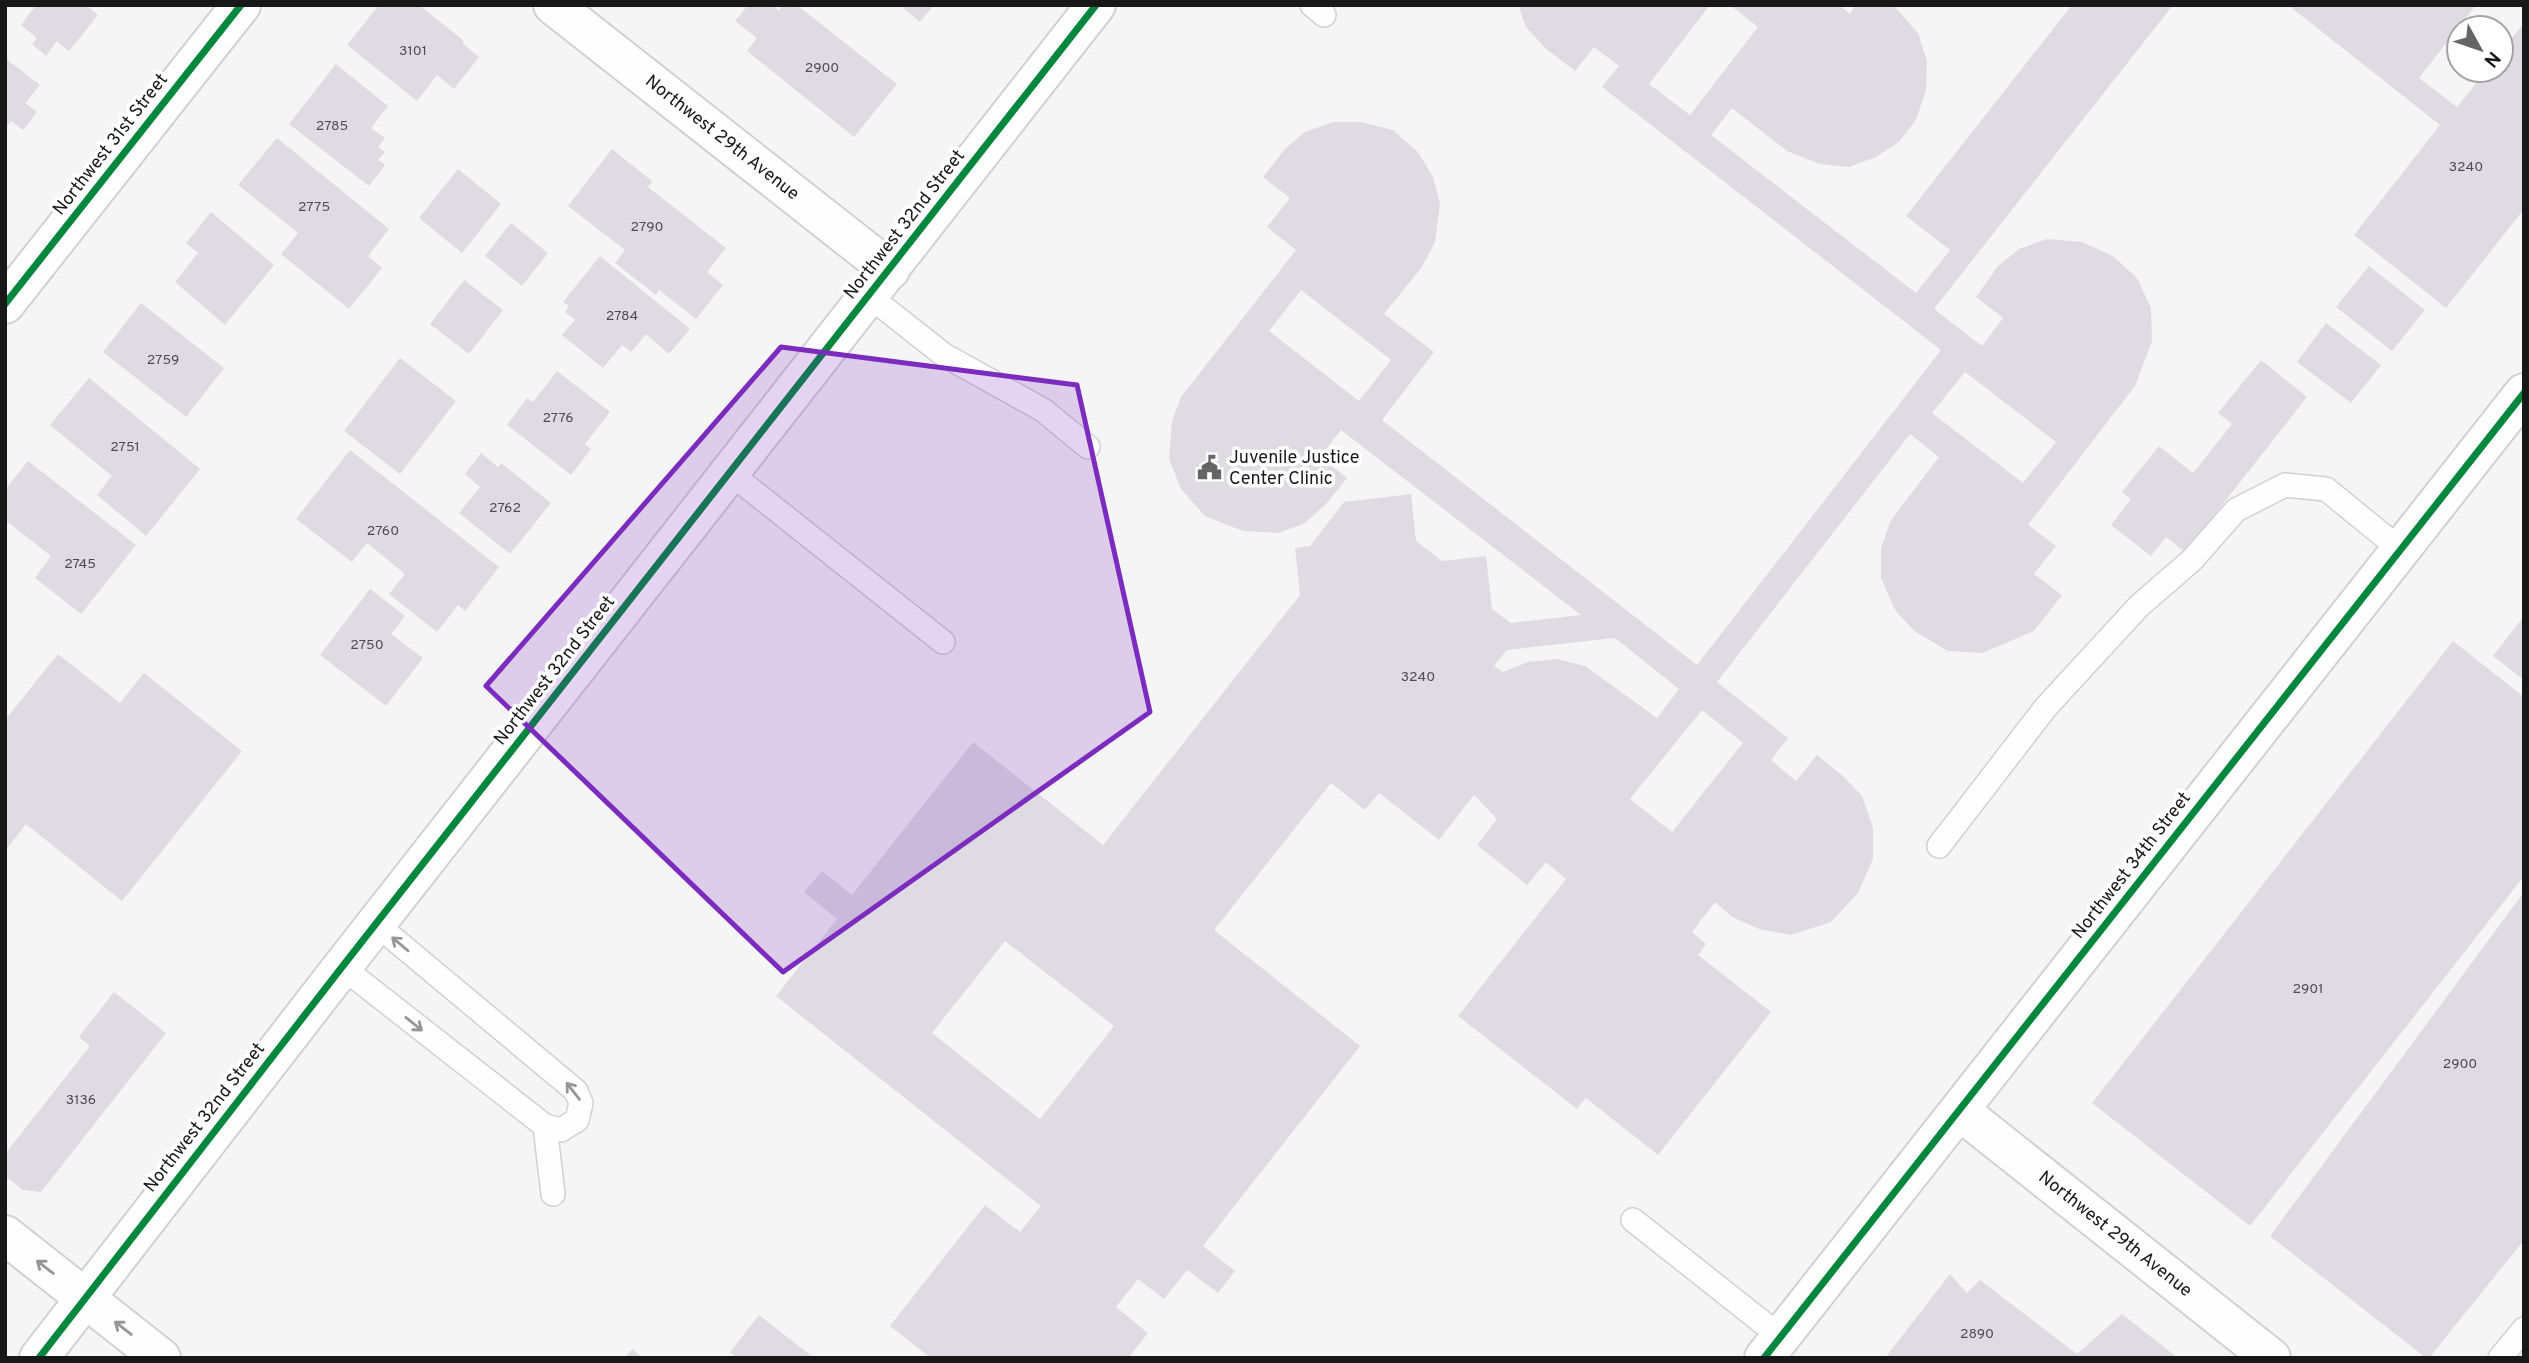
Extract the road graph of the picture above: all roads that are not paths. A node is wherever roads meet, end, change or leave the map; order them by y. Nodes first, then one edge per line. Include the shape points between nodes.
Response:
1 (241, 5) edge
2 (553, 5) edge
3 (1096, 5) edge
4 (880, 283) junction
5 (5, 304) edge
6 (2524, 393) edge
7 (1088, 447) dead end
8 (730, 474) junction
9 (2401, 550) junction
10 (943, 642) dead end
11 (1939, 846) dead end
12 (376, 924) junction
13 (342, 967) junction
14 (1960, 1111) junction
15 (545, 1126) junction
16 (553, 1194) dead end
17 (1633, 1220) dead end
18 (5, 1235) edge
19 (86, 1298) junction
20 (2524, 1329) edge
21 (1773, 1347) edge
22 (39, 1358) edge
23 (161, 1358) edge
24 (2271, 1358) edge
25 (2500, 1358) edge

1 - 5 main road, Northwest 31st Street
2 - 4 main road, Northwest 29th Avenue
3 - 4 main road, Northwest 32nd Street
4 - 7 lane via 944,355 1043,410
4 - 8 main road, Northwest 32nd Street
6 - 9 main road, Northwest 34th Street
8 - 10 lane
8 - 12 main road, Northwest 32nd Street
9 - 11 lane via 2326,489 2285,485 2236,510 2046,707
9 - 14 main road, Northwest 34th Street
12 - 13 main road, Northwest 32nd Street
15 -> 12 lane via 561,1130 577,1120 581,1103 576,1091
13 -> 15 lane
13 - 19 main road, Northwest 32nd Street
14 - 21 main road, Northwest 34th Street
14 - 24 main road, Northwest 29th Avenue
15 - 16 lane
17 - 21 lane
19 -> 18 main road
19 - 22 main road, Northwest 32nd Street
23 -> 19 main road
20 - 25 lane

